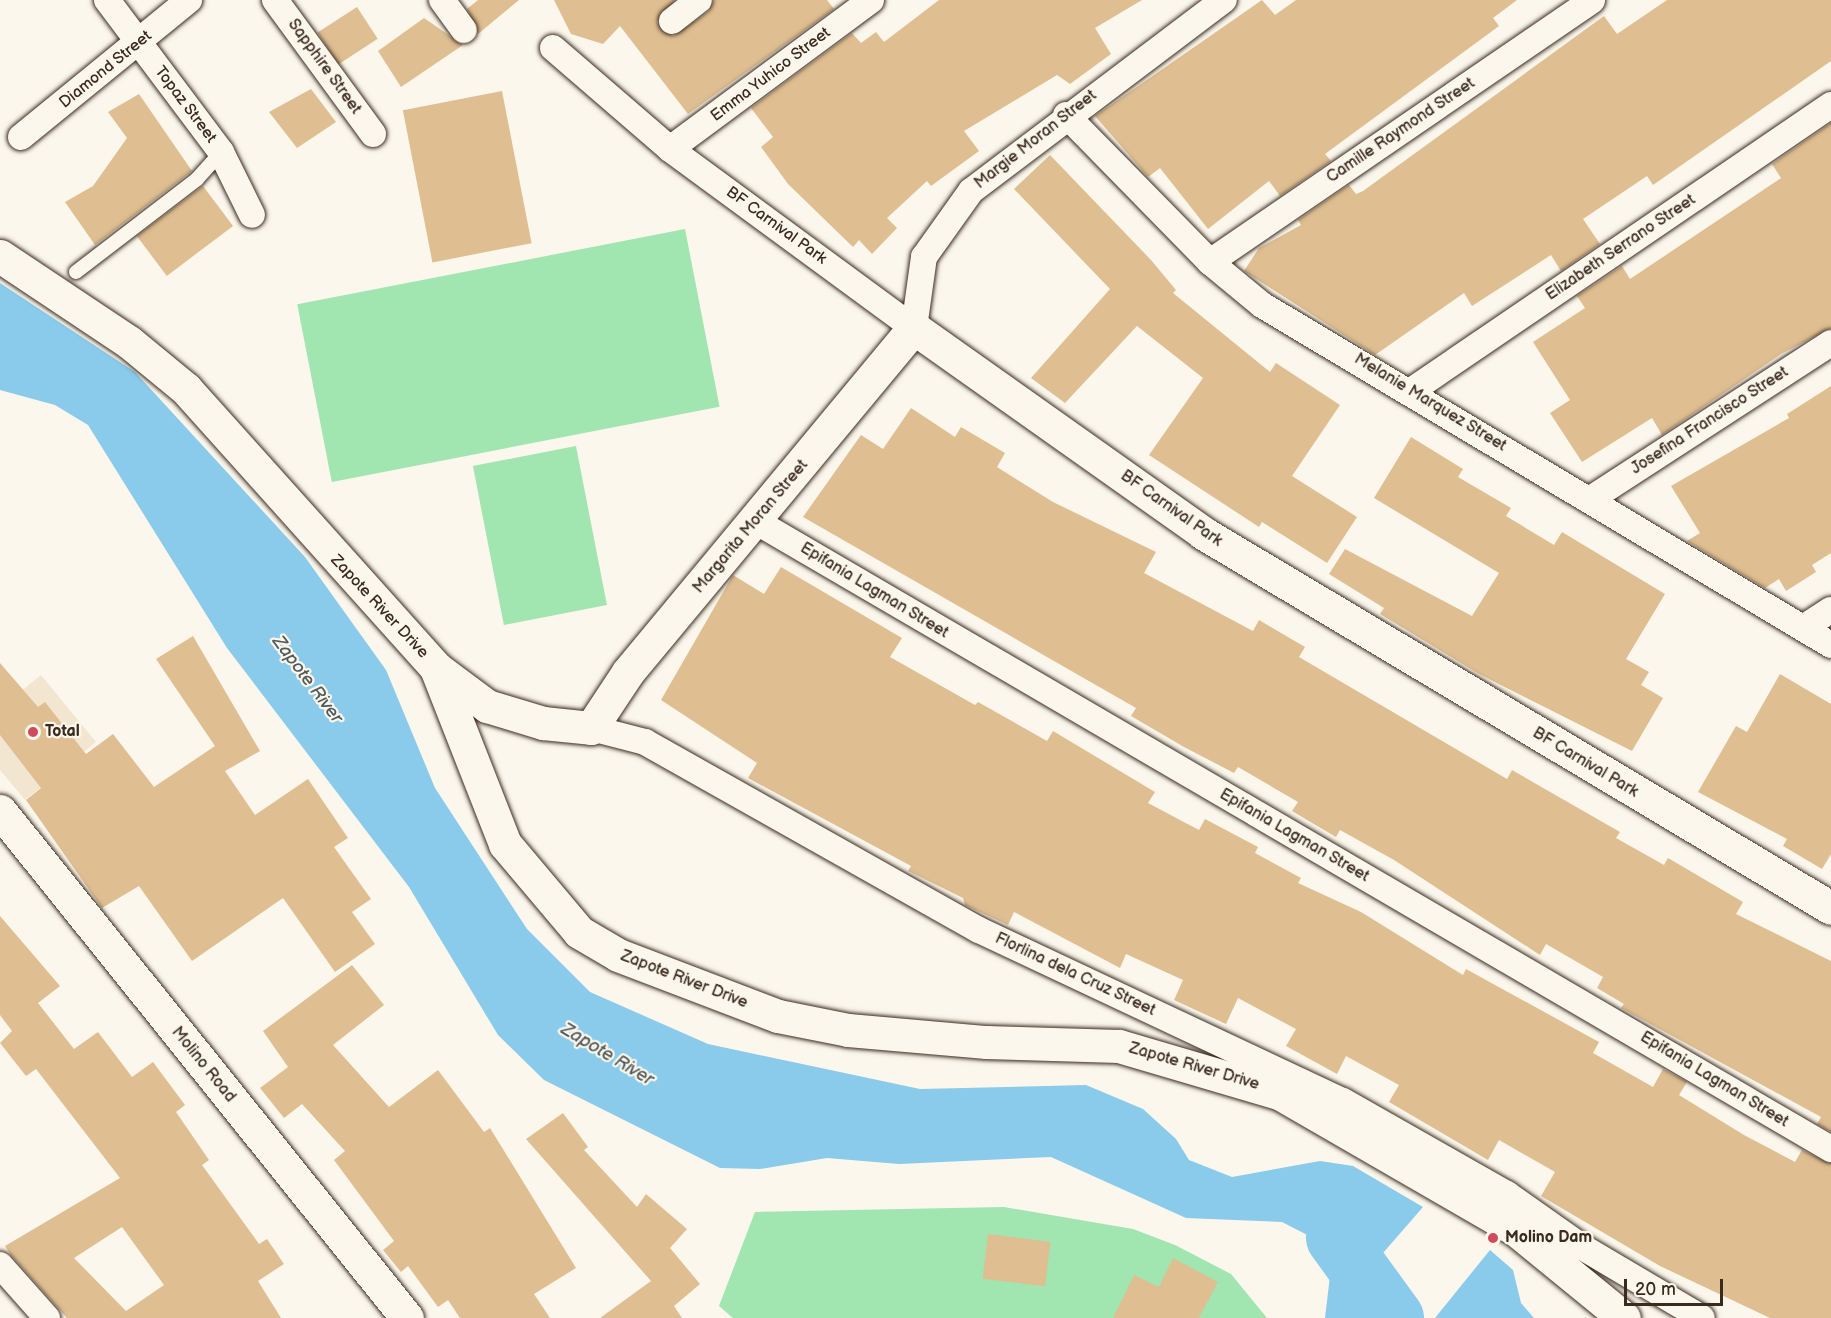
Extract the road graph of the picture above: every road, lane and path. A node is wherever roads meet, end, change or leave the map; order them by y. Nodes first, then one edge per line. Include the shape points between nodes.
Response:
1 (107, 0) edge
2 (189, 0) edge
3 (275, 0) edge
4 (442, 0) edge
5 (699, 0) edge
6 (871, 0) edge
7 (1224, 0) edge
8 (1592, 0) edge
9 (672, 21) dead end
10 (464, 30) dead end
11 (141, 45) junction
12 (553, 48) dead end
13 (1831, 105) edge
14 (1066, 115) junction
15 (373, 134) dead end
16 (21, 137) dead end
17 (670, 149) junction
18 (221, 152) junction
19 (252, 215) dead end
20 (0, 256) edge
21 (1210, 262) junction
22 (76, 272) dead end
23 (914, 328) junction
24 (1831, 343) edge
25 (1411, 391) junction
26 (1589, 500) junction
27 (757, 522) junction
28 (1831, 610) edge
29 (1803, 628) junction
30 (1831, 645) edge
31 (435, 668) junction
32 (591, 728) junction
33 (0, 811) edge
34 (1831, 908) edge
35 (1831, 1149) edge
36 (0, 1265) edge
37 (46, 1318) edge
38 (407, 1318) edge
39 (1624, 1318) edge
40 (1702, 1318) edge

1 - 11 street, Topaz Street
2 - 11 street, Diamond Street
3 - 15 street, Sapphire Street
4 - 10 street
5 - 9 street
6 - 17 street, Emma Yuhico Street
7 - 14 street, Margie Moran Street
8 - 21 street, Camille Raymond Street
11 - 16 street, Diamond Street
11 - 18 street, Topaz Street
12 - 17 street, BF Carnival Park
13 - 25 street, Elizabeth Serrano Street
14 - 21 street, Melanie Marquez Street
14 - 23 street, Margie Moran Street via 971,190 935,237 923,262
17 - 23 street, BF Carnival Park
18 - 19 street, Topaz Street
18 - 22 lane, Topaz Street via 197,179
20 - 31 main road, Zapote River Drive via 129,342 186,389
21 - 25 street, Melanie Marquez Street via 1262,305
23 - 27 main road, Margarita Moran Street
23 - 34 main road, BF Carnival Park via 1203,533
24 - 26 street, Josefina Francisco Street
25 - 26 street, Melanie Marquez Street
26 - 29 street, Melanie Marquez Street
27 - 32 main road, Margarita Moran Street via 628,672
27 - 35 street, Epifania Lagman Street
28 - 29 street
29 - 30 street, Melanie Marquez Street
31 - 32 main road, Florlina dela Cruz Street via 487,706 543,723
31 - 39 main road, Zapote River Drive via 505,844 579,932 618,955 778,1016 848,1030 986,1042 1119,1046 1279,1092 1516,1230
32 - 40 street, Florlina dela Cruz Street via 645,742 979,930 1343,1101 1507,1194 1582,1247
33 - 38 main road, Molino Road
36 - 37 street

